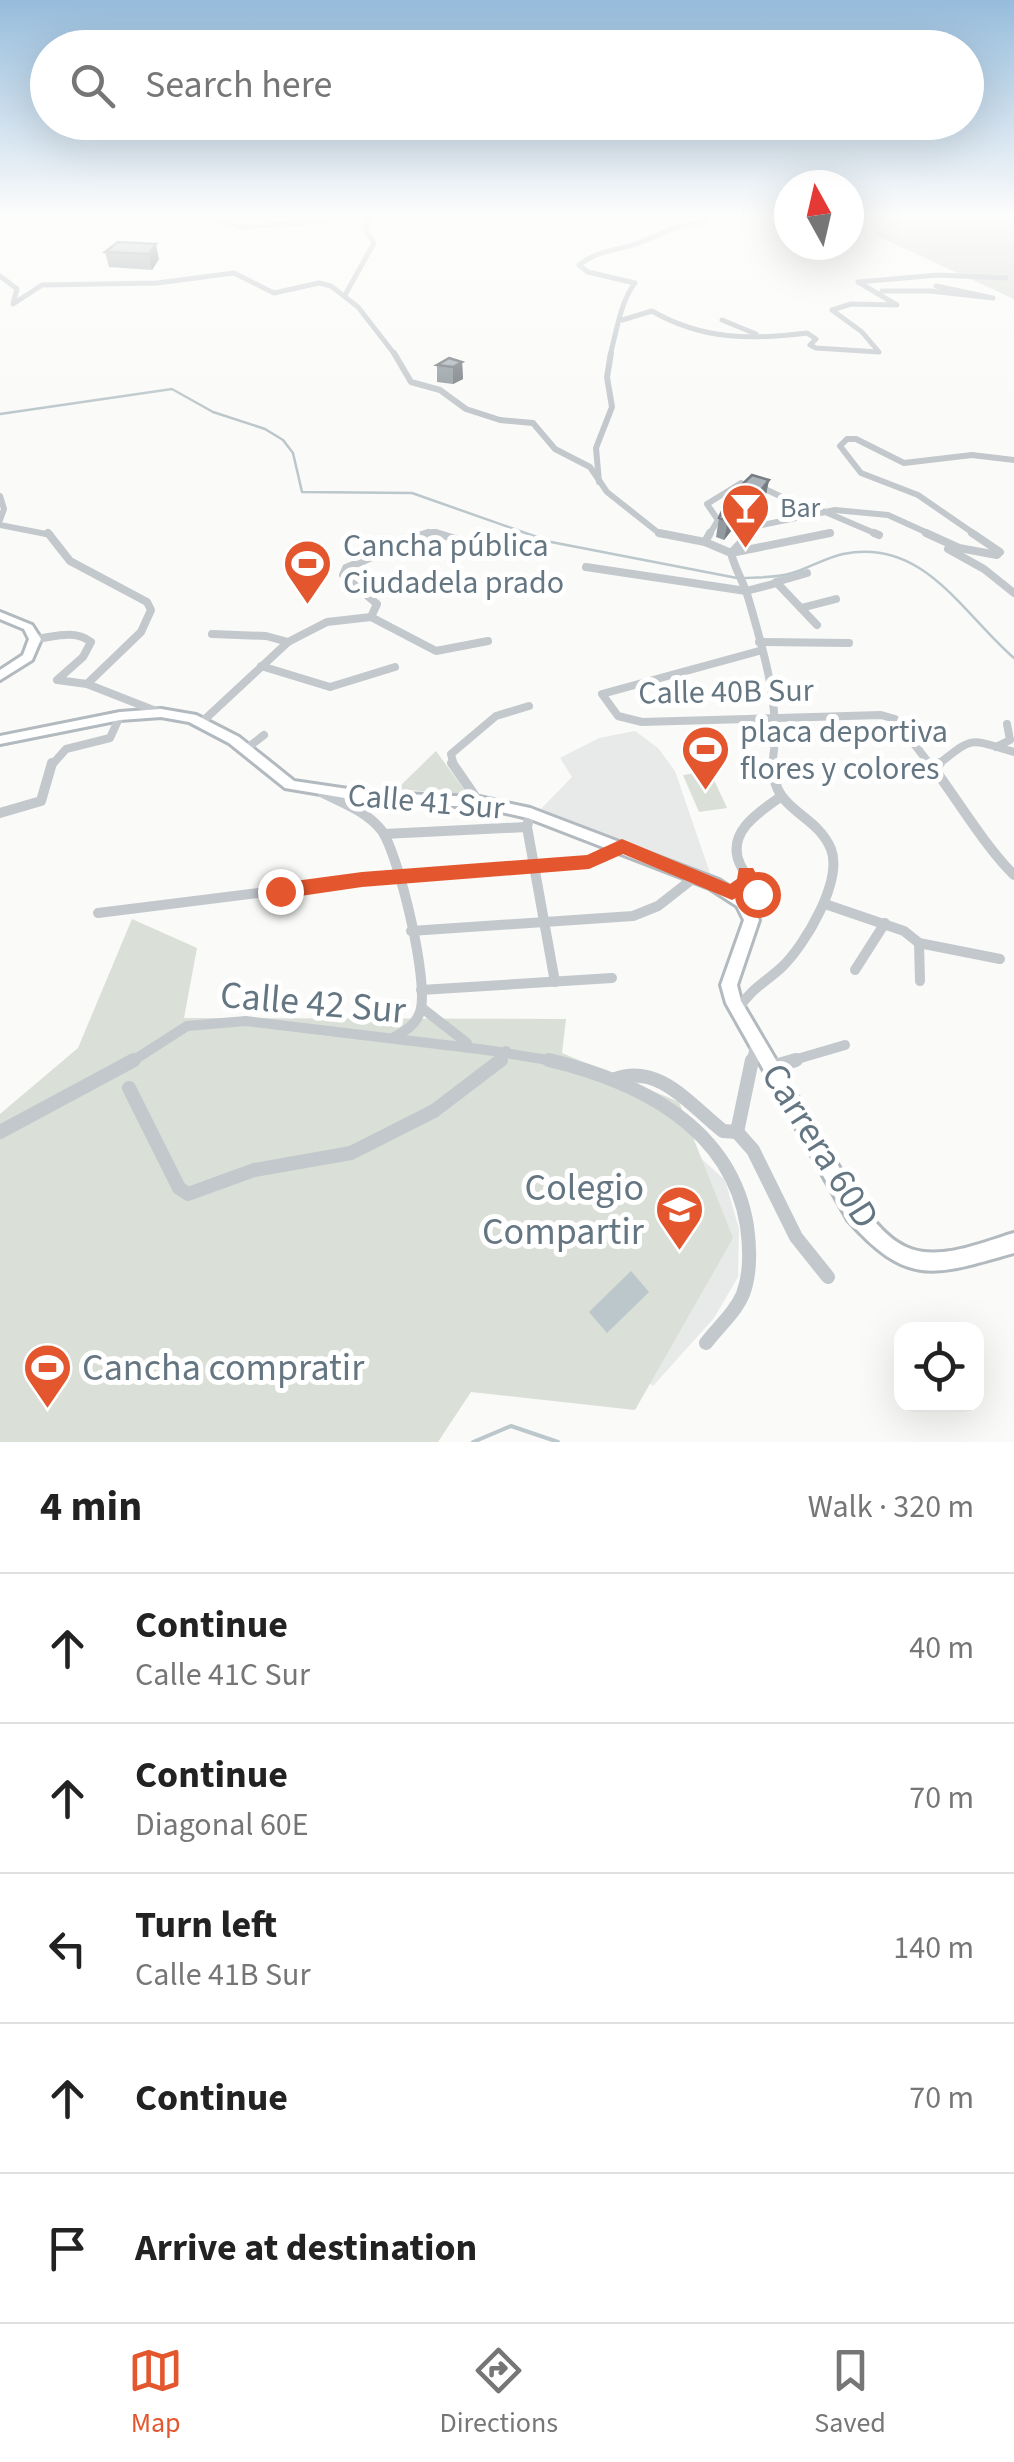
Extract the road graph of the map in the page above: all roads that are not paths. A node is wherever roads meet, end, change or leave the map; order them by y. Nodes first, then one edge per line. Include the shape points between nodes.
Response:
1 (12, 282) edge
2 (162, 282) edge
3 (252, 282) edge
4 (315, 282) edge
5 (318, 282) edge
6 (352, 282) edge
7 (633, 282) edge
8 (860, 282) edge
9 (860, 286) junction
10 (936, 286) dead end
11 (345, 295) junction
12 (622, 320) junction
13 (722, 320) dead end
14 (767, 338) junction
15 (1014, 460) edge
16 (741, 483) edge
17 (599, 484) junction
18 (767, 490) edge
19 (0, 496) edge
20 (819, 512) junction
21 (0, 522) edge
22 (830, 533) dead end
23 (880, 535) dead end
24 (938, 540) junction
25 (705, 542) junction
26 (472, 544) dead end
27 (732, 553) junction
28 (586, 566) dead end
29 (807, 573) dead end
30 (745, 589) junction
31 (1014, 594) edge
32 (836, 600) dead end
33 (801, 608) junction
34 (0, 615) edge
35 (371, 618) junction
36 (816, 626) dead end
37 (212, 634) dead end
38 (35, 639) junction
39 (488, 640) dead end
40 (288, 642) junction
41 (849, 642) dead end
42 (759, 647) junction
43 (261, 666) junction
44 (395, 667) dead end
45 (0, 676) edge
46 (87, 684) junction
47 (529, 706) dead end
48 (161, 713) junction
49 (120, 716) junction
50 (775, 718) junction
51 (203, 721) junction
52 (1007, 724) dead end
53 (264, 735) dead end
54 (0, 740) edge
55 (995, 747) junction
56 (246, 749) junction
57 (1014, 752) edge
58 (931, 768) junction
59 (323, 793) junction
60 (779, 798) junction
61 (478, 802) junction
62 (0, 812) edge
63 (528, 820) junction
64 (384, 834) junction
65 (622, 846) junction
66 (534, 868) junction
67 (746, 873) junction
68 (1014, 875) edge
69 (695, 876) junction
70 (399, 878) junction
71 (732, 893) junction
72 (825, 904) junction
73 (98, 914) dead end
74 (752, 920) junction
75 (885, 923) junction
76 (544, 924) junction
77 (411, 931) junction
78 (919, 944) junction
79 (1000, 958) dead end
80 (855, 970) dead end
81 (612, 978) dead end
82 (920, 981) dead end
83 (554, 982) junction
84 (420, 990) junction
85 (422, 1008) junction
86 (738, 1010) junction
87 (391, 1039) junction
88 (755, 1041) junction
89 (469, 1045) junction
90 (845, 1045) dead end
91 (506, 1051) junction
92 (772, 1067) junction
93 (615, 1079) junction
94 (130, 1088) dead end
95 (0, 1132) edge
96 (736, 1132) junction
97 (1014, 1243) edge
98 (828, 1277) dead end
99 (706, 1343) dead end

1 - 2 street via 13,304 42,285
3 - 4 street via 272,293
5 - 11 street
6 - 11 street
7 - 12 street
8 - 9 street
9 - 10 street via 896,295 993,298
9 - 14 street via 897,305 862,302 832,310 879,352 816,348 807,333
11 - 17 street via 411,382 483,415 533,423 554,449 590,468
12 - 14 street via 652,311 695,332
12 - 17 street via 608,370 612,407 596,448
13 - 14 street
15 - 24 street via 987,453 901,462 865,440 842,442 841,451 861,472 918,495 1000,552 984,555
16 - 25 street via 707,504 718,520
17 - 25 street via 648,528
18 - 20 street
19 - 21 street
20 - 23 street
20 - 24 street via 881,513
20 - 27 street via 758,526
21 - 46 street via 49,533 70,561 148,602 150,620
22 - 27 street
24 - 31 street
25 - 27 street
26 - 35 street via 420,534 346,568 343,575 377,604
27 - 30 street
28 - 30 street
29 - 30 street
30 - 33 street via 779,584
30 - 42 street
32 - 33 street
33 - 36 street
34 - 38 main road via 28,628
35 - 39 street via 436,651
35 - 40 street via 327,622
37 - 40 street
38 - 45 main road via 28,656
38 - 46 street via 75,632 91,642 56,680
40 - 43 street
41 - 42 street
42 - 50 street
42 - 50 street, Calle 40B Sur via 602,694 618,716 664,724
43 - 44 street via 330,686
43 - 51 street
46 - 48 street
47 - 61 street via 496,716 451,754
48 - 49 main road
48 - 51 main road
49 - 54 main road
49 - 62 street via 110,739 57,756 41,801
50 - 58 street, Calle 40B Sur via 895,719
50 - 60 street via 772,768
51 - 56 main road, Calle 41 Sur
52 - 55 street via 1010,740
53 - 56 street
55 - 57 street
55 - 58 street via 961,744
56 - 59 main road, Calle 41 Sur via 290,785
58 - 68 street
59 - 61 main road, Calle 41 Sur
59 - 64 street via 370,818
60 - 67 street via 740,831 737,854
60 - 72 street via 812,822 835,859
61 - 63 main road, Calle 41 Sur
63 - 64 street
63 - 65 main road, Calle 41 Sur
63 - 66 street
64 - 70 street
65 - 66 street via 589,862
65 - 69 main road, Calle 41 Sur
66 - 70 street
66 - 76 street
67 - 71 street via 746,882
67 - 74 street via 757,894
69 - 71 main road, Calle 41 Sur
69 - 76 street via 645,914
70 - 73 street
70 - 77 street
71 - 74 main road
72 - 75 street
72 - 86 street via 789,960 754,986
74 - 86 main road via 729,985
75 - 78 street
75 - 80 street
76 - 77 street
76 - 83 street
77 - 84 street
78 - 79 street
78 - 82 street
81 - 83 street
83 - 84 street
84 - 85 street
85 - 87 street via 414,1025
85 - 89 street
86 - 88 main road, Carrera 60D
87 - 89 street, Calle 42 Sur
87 - 95 street, Calle 42 Sur via 196,1023
88 - 92 main road, Carrera 60D
88 - 96 street
89 - 91 street, Calle 42 Sur
90 - 92 street
91 - 93 street, Calle 42 Sur
91 - 94 street via 498,1066 434,1112 350,1154 254,1170 188,1194 179,1188
92 - 97 main road, Carrera 60D via 855,1213 892,1252 919,1264
93 - 96 street via 634,1072 654,1076 723,1131
93 - 99 street, Calle 42 Sur via 682,1114 723,1158 742,1201 748,1238 742,1296
96 - 98 street via 753,1150 796,1237

